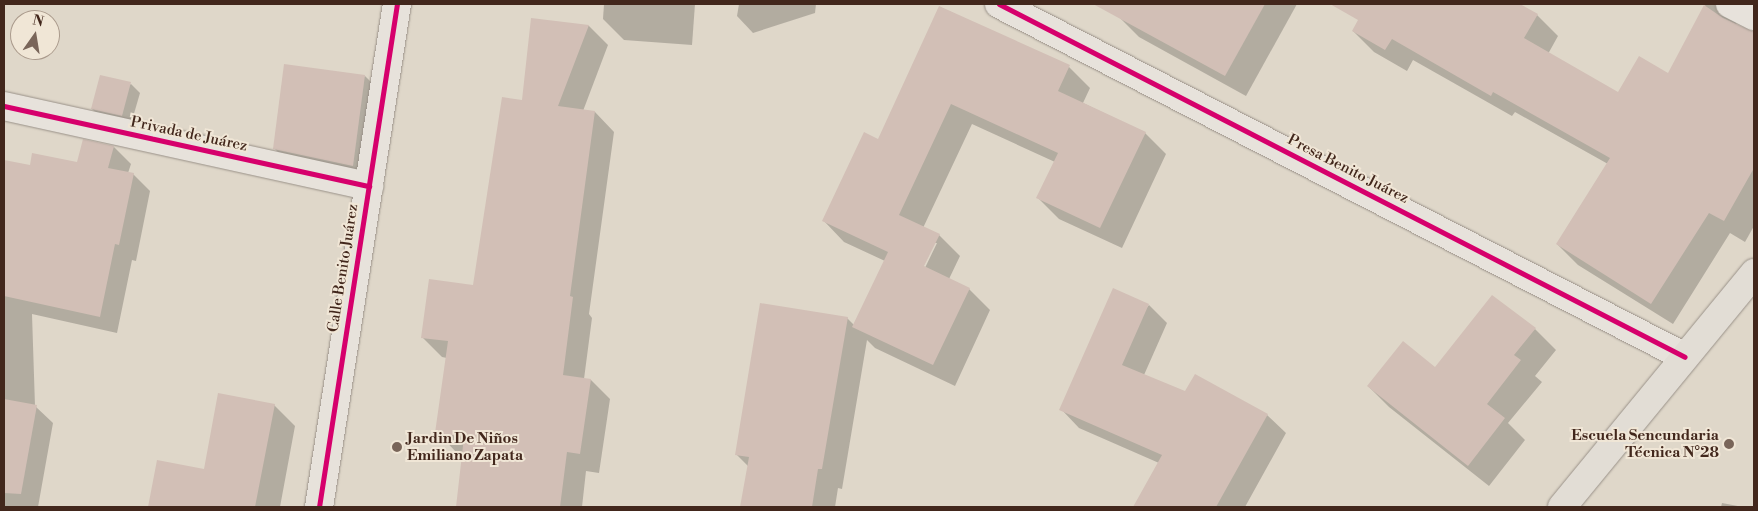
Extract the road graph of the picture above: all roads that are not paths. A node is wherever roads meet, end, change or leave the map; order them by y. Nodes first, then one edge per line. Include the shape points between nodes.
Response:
1 (397, 4) edge
2 (999, 4) edge
3 (1730, 4) edge
4 (1037, 12) edge
5 (1754, 16) edge
6 (4, 106) edge
7 (369, 186) junction
8 (1754, 273) edge
9 (1685, 357) junction
10 (319, 507) edge
11 (1562, 507) edge

1 - 7 street, Calle Benito Juárez
2 - 4 street, Presa Benito Juárez
3 - 5 street
4 - 9 street, Presa Benito Juárez
6 - 7 street, Privada de Juárez
7 - 10 street, Calle Benito Juárez
8 - 9 main road
9 - 11 main road

